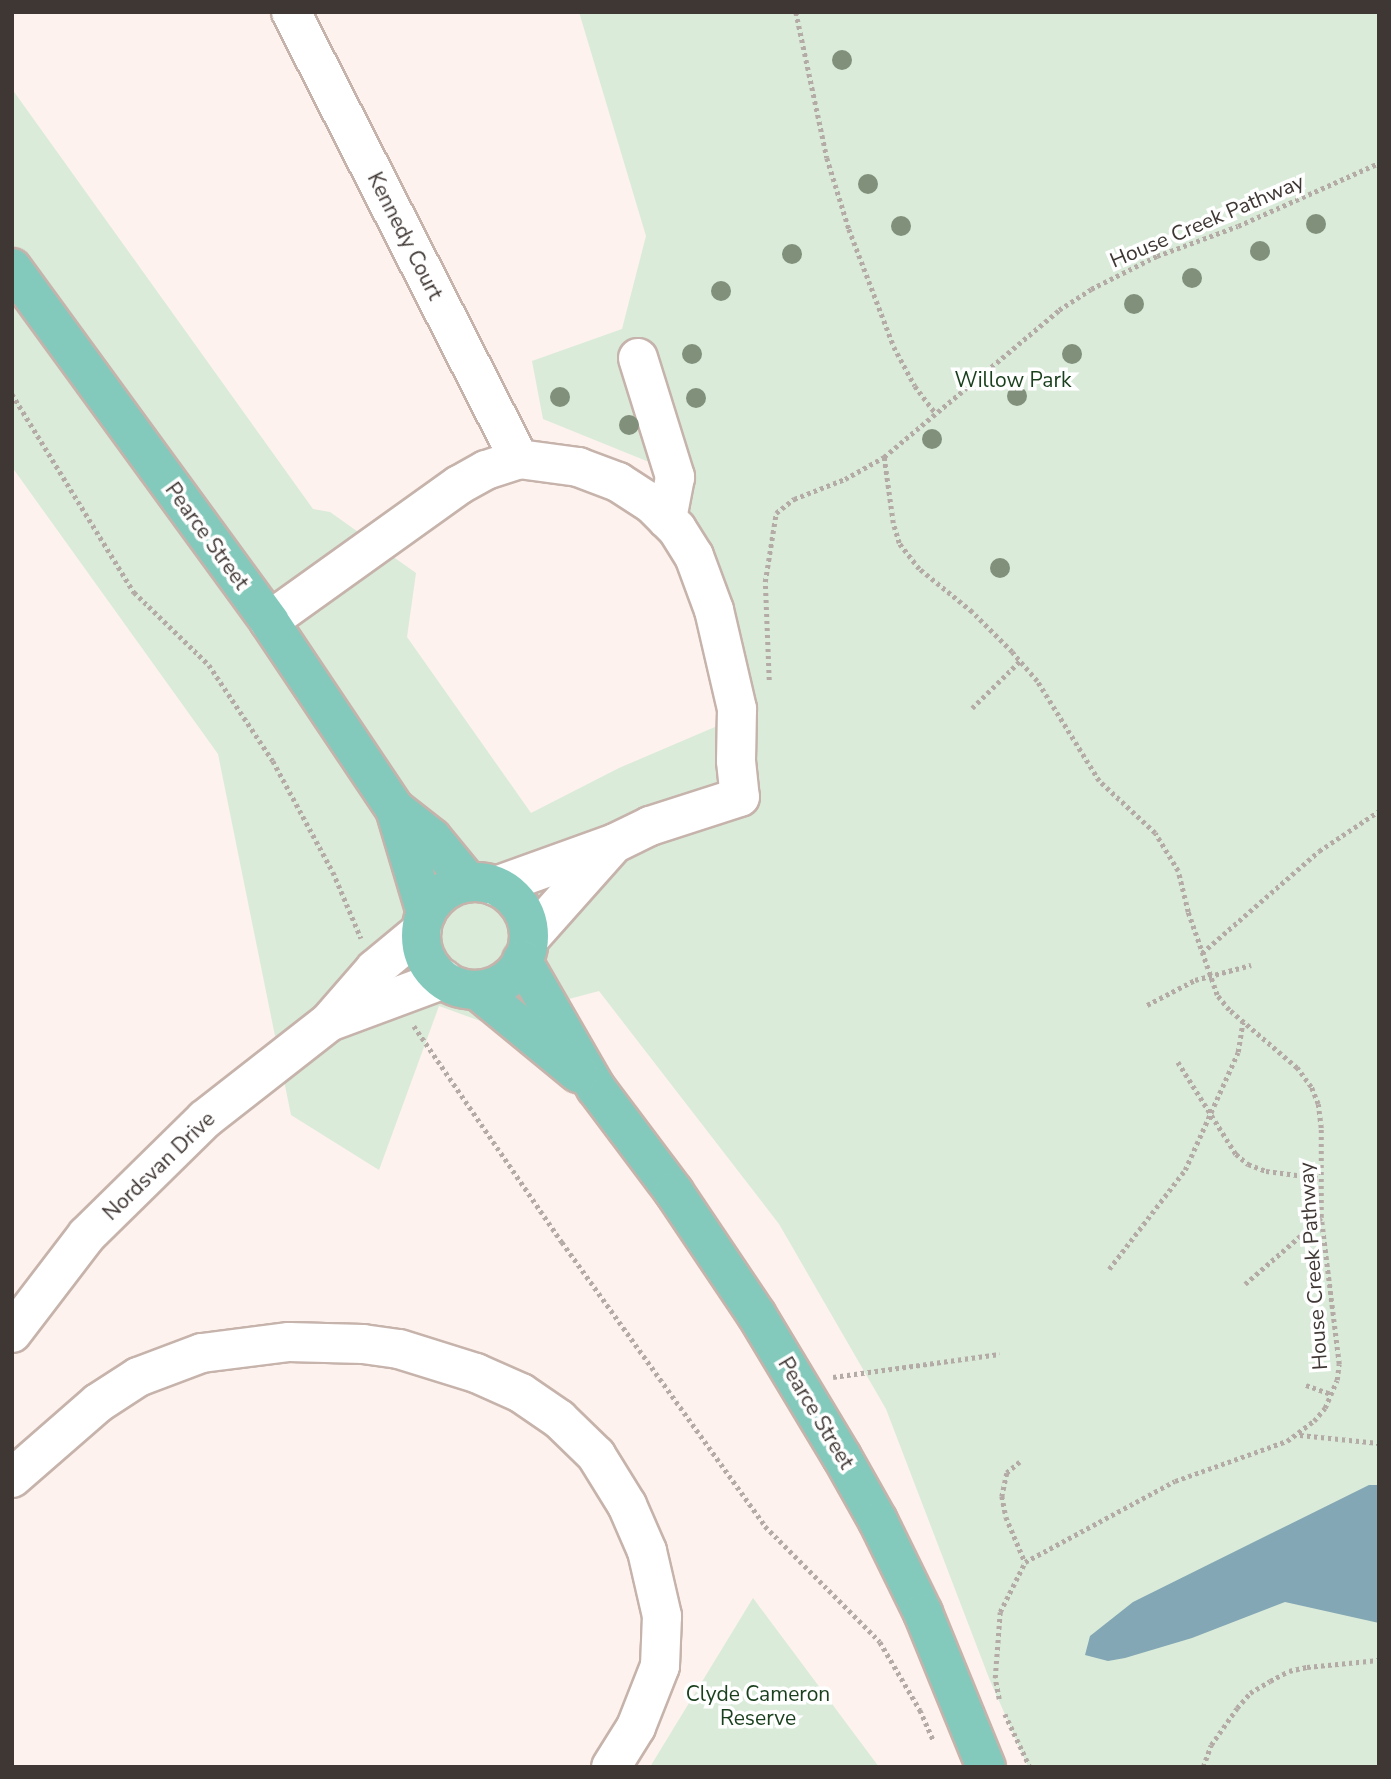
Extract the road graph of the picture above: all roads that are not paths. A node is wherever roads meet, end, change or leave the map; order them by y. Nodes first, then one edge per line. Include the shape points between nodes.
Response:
1 (291, 12) edge
2 (12, 268) edge
3 (638, 358) dead end
4 (519, 459) junction
5 (667, 519) junction
6 (269, 621) junction
7 (395, 809) junction
8 (615, 843) junction
9 (482, 884) junction
10 (424, 922) junction
11 (525, 950) junction
12 (384, 983) junction
13 (460, 985) junction
14 (596, 1088) junction
15 (12, 1333) edge
16 (12, 1478) edge
17 (611, 1767) edge
18 (986, 1767) edge

1 - 4 street, Kennedy Court
2 - 6 main road, Pearce Street
3 - 5 street via 676,477
4 - 5 street via 579,467 618,482
4 - 6 street via 459,485
5 - 8 street via 694,556 714,610 737,709 740,797 650,826
6 - 7 main road, Pearce Street
7 - 9 main road, Pearce Street
7 - 10 main road, Pearce Street
8 - 9 street
8 - 11 street
9 - 10 main road via 451,887 436,898
9 - 11 main road via 510,895 521,907 527,923
10 - 12 street, Nordsvan Drive
10 - 13 main road via 427,960
11 - 13 main road via 506,980
11 - 14 main road, Pearce Street
12 - 13 street, Nordsvan Drive
12 - 15 street, Nordsvan Drive via 205,1119 87,1236
13 - 14 main road, Pearce Street
14 - 18 main road, Pearce Street via 674,1192 797,1381 878,1521
16 - 17 street via 98,1403 138,1377 202,1353 289,1342 363,1344 399,1349 522,1393 559,1419 596,1455 627,1505 647,1551 662,1616 660,1667 636,1727

